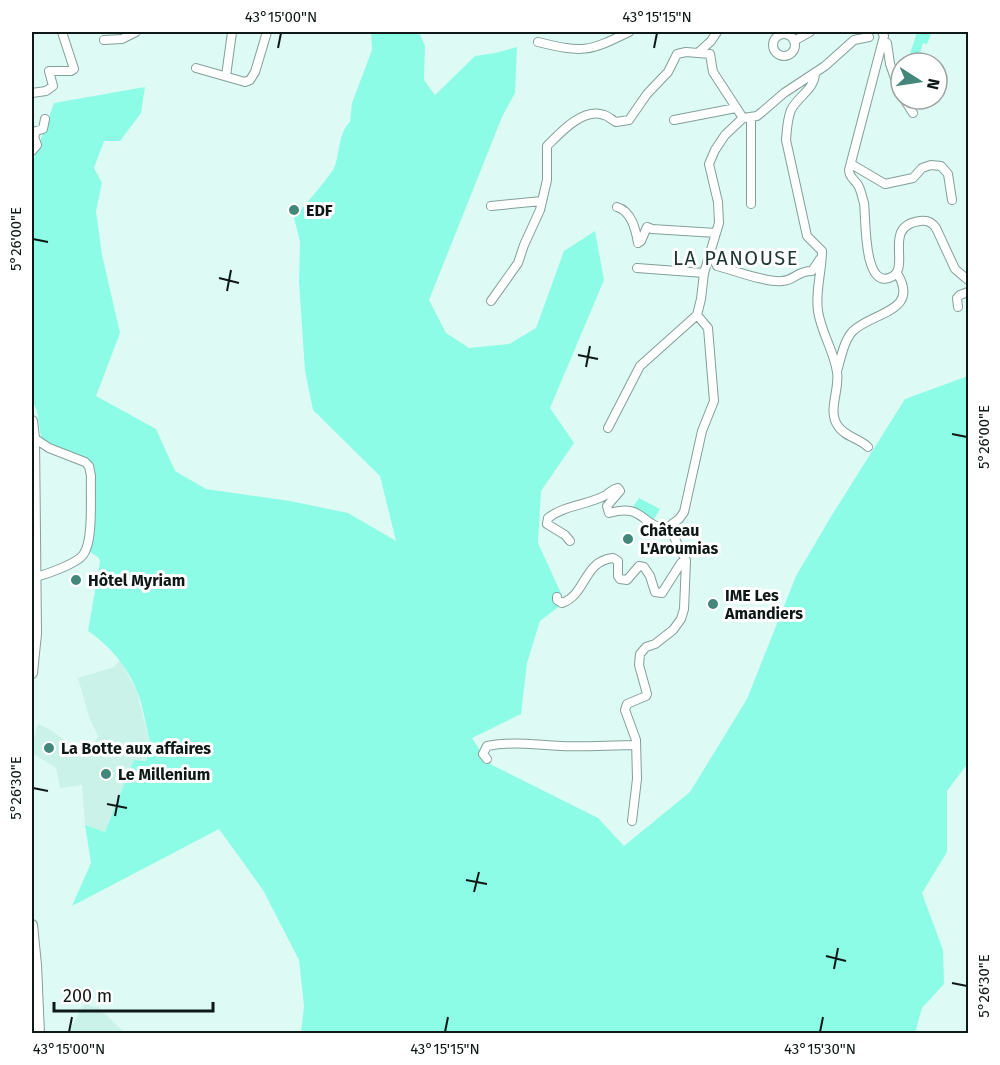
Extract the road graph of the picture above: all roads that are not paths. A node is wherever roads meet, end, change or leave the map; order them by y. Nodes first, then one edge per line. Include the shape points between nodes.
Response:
1 (62, 32) edge
2 (136, 32) edge
3 (232, 32) edge
4 (267, 32) edge
5 (629, 32) edge
6 (717, 32) edge
7 (810, 32) edge
8 (858, 32) edge
9 (877, 36) edge
10 (104, 40) dead end
11 (794, 41) dead end
12 (538, 42) dead end
13 (849, 44) junction
14 (699, 52) junction
15 (889, 62) edge
16 (196, 68) dead end
17 (815, 73) junction
18 (226, 76) junction
19 (32, 93) edge
20 (736, 108) junction
21 (747, 118) junction
22 (45, 119) dead end
23 (674, 120) dead end
24 (32, 151) edge
25 (851, 164) junction
26 (952, 200) dead end
27 (542, 201) junction
28 (751, 204) dead end
29 (491, 206) dead end
30 (617, 207) dead end
31 (716, 233) junction
32 (710, 252) junction
33 (822, 255) junction
34 (637, 268) dead end
35 (704, 273) junction
36 (897, 273) junction
37 (969, 280) edge
38 (969, 292) edge
39 (490, 301) dead end
40 (958, 307) dead end
41 (697, 315) junction
42 (837, 371) junction
43 (32, 420) edge
44 (608, 428) dead end
45 (34, 438) junction
46 (868, 447) dead end
47 (670, 530) junction
48 (570, 540) dead end
49 (686, 560) junction
50 (34, 574) edge
51 (556, 597) dead end
52 (32, 673) edge
53 (636, 745) junction
54 (487, 759) dead end
55 (632, 821) dead end
56 (32, 927) edge
57 (39, 1034) edge

1 - 19 street via 74,69 49,71 52,86
2 - 10 street via 122,39
3 - 18 street
4 - 18 street via 252,78 244,82
5 - 12 street via 585,50
6 - 14 street
7 - 11 street
8 - 13 street
9 - 13 street
9 - 15 street
9 - 25 street
13 - 17 street
14 - 20 street via 711,56 713,72
14 - 27 street via 682,52 674,57 668,72 629,120 621,123 602,114 588,114 564,129 547,146 547,180
16 - 18 street
17 - 21 street via 762,112
17 - 33 street via 814,82 791,110 786,140 807,236
20 - 21 street
20 - 23 street
21 - 28 street
21 - 31 street via 725,135 710,158 719,212
22 - 24 street via 43,129 36,131 37,145
25 - 26 street via 885,184 913,178 922,168 941,165 948,174
25 - 36 street via 849,174 864,205 872,267 885,278
27 - 29 street
27 - 39 street via 518,263
30 - 31 street via 623,209 636,228 638,243 646,227
31 - 32 street
32 - 33 street via 717,266 778,282 814,270
32 - 35 street
33 - 42 street via 818,312
34 - 35 street
35 - 41 street
36 - 37 street via 901,230 911,223 925,221 936,228 955,269
36 - 42 street via 904,291 900,300 888,312 852,332
38 - 40 street via 957,298
41 - 44 street via 640,366
41 - 47 street via 708,328 714,401 702,431 684,512
42 - 46 street via 835,421 844,433
43 - 45 main road
45 - 50 main road
45 - 50 street via 85,462 91,476 89,540 84,554 74,562
47 - 48 street via 650,524 634,510 609,513 607,506 620,491 618,488 548,518 547,524
47 - 49 street
49 - 51 street via 662,593 655,592 644,567 639,566 627,580 620,579 618,561 613,558 602,560 587,574 570,600 562,603
49 - 53 street via 683,614 673,630 640,654 647,694 625,710
50 - 52 main road via 36,645
53 - 54 street via 494,745 484,750
53 - 55 street via 637,788
56 - 57 main road

